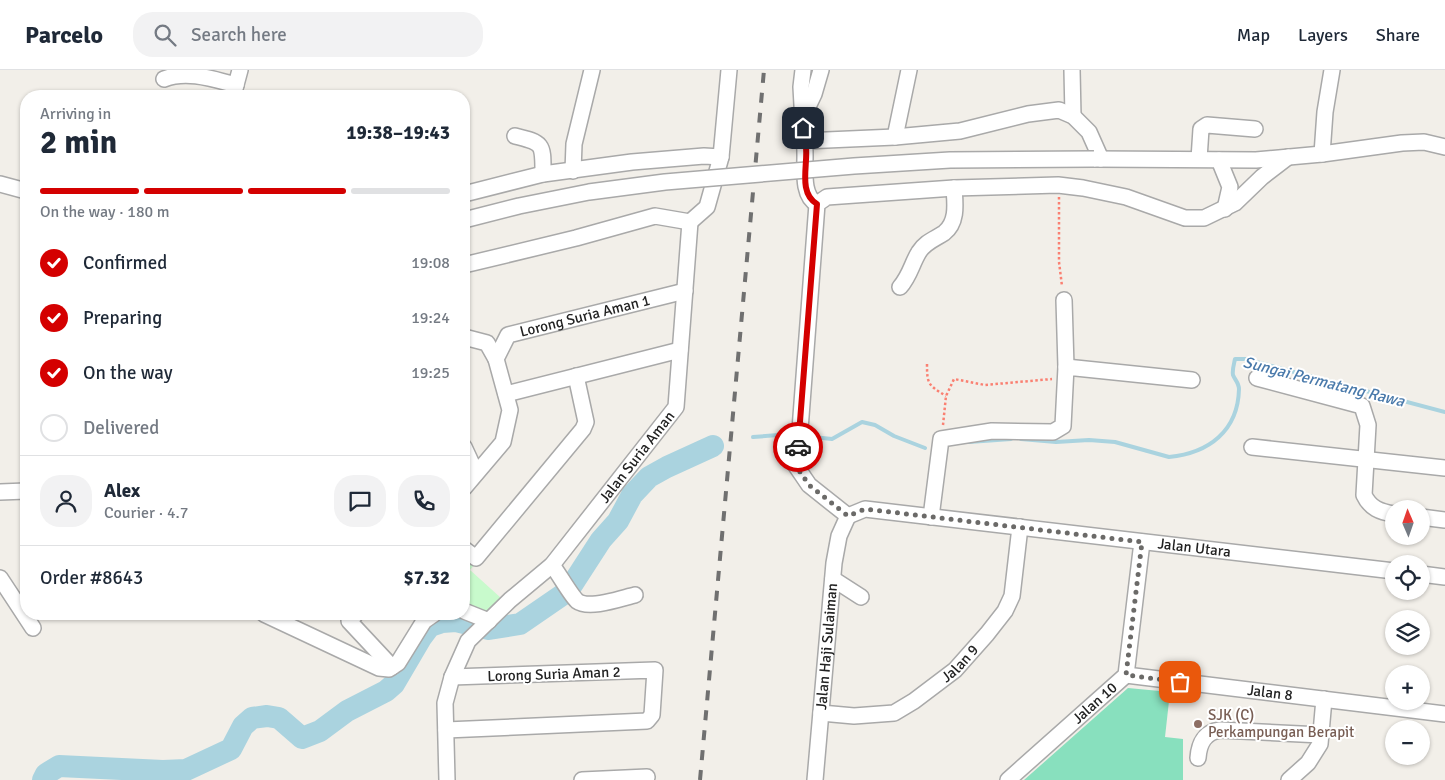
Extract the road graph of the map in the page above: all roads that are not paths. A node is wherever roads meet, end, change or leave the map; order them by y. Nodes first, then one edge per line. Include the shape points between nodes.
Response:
1 (240, 70) edge
2 (592, 70) edge
3 (729, 70) edge
4 (803, 70) edge
5 (821, 70) edge
6 (909, 70) edge
7 (1072, 70) edge
8 (1332, 70) edge
9 (164, 79) dead end
10 (232, 90) edge
11 (234, 90) edge
12 (803, 116) junction
13 (1073, 116) junction
14 (1254, 129) dead end
15 (515, 136) dead end
16 (895, 137) junction
17 (804, 140) junction
18 (1445, 147) edge
19 (1322, 154) junction
20 (721, 157) junction
21 (1288, 157) junction
22 (1098, 159) junction
23 (1199, 159) junction
24 (1219, 160) junction
25 (573, 171) junction
26 (543, 174) junction
27 (0, 184) edge
28 (954, 188) junction
29 (20, 189) edge
30 (470, 192) edge
31 (817, 204) junction
32 (1225, 209) junction
33 (470, 219) edge
34 (690, 222) junction
35 (470, 264) edge
36 (900, 286) dead end
37 (685, 291) junction
38 (1064, 300) road end
39 (470, 339) edge
40 (680, 350) junction
41 (496, 360) junction
42 (1066, 373) junction
43 (576, 376) junction
44 (1257, 378) dead end
45 (1192, 380) dead end
46 (506, 394) junction
47 (1252, 447) dead end
48 (1366, 458) junction
49 (470, 462) edge
50 (1445, 468) edge
51 (476, 473) junction
52 (470, 480) edge
53 (20, 491) edge
54 (0, 492) edge
55 (1385, 512) edge
56 (848, 516) junction
57 (931, 517) junction
58 (1430, 518) edge
59 (1445, 520) edge
60 (1020, 527) junction
61 (1142, 542) junction
62 (470, 553) edge
63 (552, 565) junction
64 (1385, 570) edge
65 (1430, 575) edge
66 (1445, 577) edge
67 (0, 578) edge
68 (833, 580) junction
69 (635, 594) dead end
70 (861, 597) dead end
71 (20, 608) edge
72 (470, 613) edge
73 (28, 620) edge
74 (277, 620) edge
75 (355, 620) edge
76 (425, 620) edge
77 (489, 621) junction
78 (33, 628) dead end
79 (392, 667) junction
80 (1126, 675) junction
81 (452, 677) junction
82 (1324, 699) junction
83 (821, 713) junction
84 (1445, 714) edge
85 (446, 730) junction
86 (1321, 735) junction
87 (1198, 758) dead end
88 (646, 779) edge
89 (447, 780) edge
90 (582, 780) edge
91 (815, 780) edge
92 (1008, 780) edge
93 (1289, 780) edge

1 - 11 street
2 - 25 street via 574,144
3 - 20 street
4 - 12 street
5 - 12 street
6 - 16 street
7 - 13 street
8 - 19 street
9 - 10 street via 180,75 210,78
12 - 17 street
13 - 16 street via 1059,110 1028,114 960,131
13 - 22 street via 1093,138
14 - 23 street via 1207,125 1201,129
15 - 26 street via 539,145 543,155
16 - 17 street
17 - 31 street via 807,190
18 - 19 street via 1424,142 1402,143
19 - 21 street
20 - 25 street via 632,162
20 - 34 street via 707,207
21 - 24 street
21 - 32 street
22 - 23 street
22 - 33 street, bridge via 950,160 675,181 589,192
23 - 24 street
24 - 32 street via 1230,186
25 - 26 street
26 - 30 street
27 - 29 street
28 - 31 street via 827,197
28 - 32 street via 1058,185 1083,188 1126,197 1185,218 1204,218
28 - 36 street via 952,224 924,245 907,280
31 - 56 street via 799,443 794,463 809,485
34 - 35 street via 655,216
34 - 37 street, Jalan Suria Aman
37 - 40 street, Jalan Suria Aman
37 - 41 street, Lorong Suria Aman 1 via 508,335
38 - 42 street
39 - 41 street via 487,343
40 - 43 street
40 - 63 street, Jalan Suria Aman via 676,407
41 - 46 street
42 - 45 street
42 - 57 street via 1063,426 1053,432 992,431 942,439
43 - 46 street
43 - 62 street via 586,422 583,429 476,558
44 - 48 street via 1362,406 1368,425
46 - 51 street via 510,410 503,442
47 - 48 street
48 - 50 street
48 - 55 street via 1364,495 1368,505
49 - 51 street
51 - 52 street
53 - 54 street
56 - 57 street, Jalan Utara via 865,509
56 - 68 street, Jalan Haji Sulaiman via 839,536
57 - 60 street, Jalan Utara
58 - 59 street
60 - 61 street, Jalan Utara
60 - 83 street, Jalan 9 via 1012,596 987,634 956,670 894,713 854,716
61 - 64 street, Jalan Utara
61 - 80 street, Jalan 10
63 - 69 street via 584,604 592,605
63 - 77 street, Jalan Suria Aman
65 - 66 street
67 - 71 street
68 - 70 street
68 - 83 street, Jalan Haji Sulaiman
72 - 77 street
73 - 78 street
74 - 79 street via 379,668
75 - 79 street
76 - 79 street via 398,664
77 - 81 street, Jalan Suria Aman via 468,641
80 - 82 street, Jalan 8
80 - 92 street, Jalan 10
81 - 85 street, Jalan Suria Aman via 445,702
81 - 85 street, Lorong Suria Aman 2 via 655,670 652,715 647,721
82 - 84 street, Jalan 8
82 - 86 street
83 - 91 street, Jalan Haji Sulaiman
85 - 89 street, Jalan Suria Aman
86 - 87 street via 1212,731 1204,738
86 - 93 street via 1320,744 1308,762
88 - 90 street

